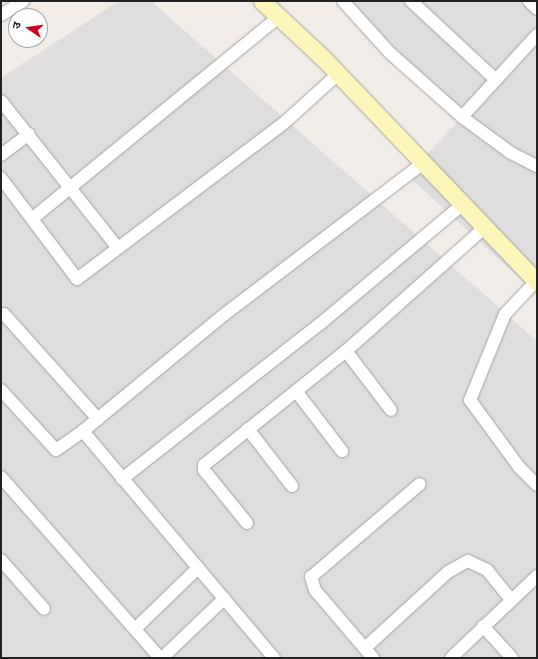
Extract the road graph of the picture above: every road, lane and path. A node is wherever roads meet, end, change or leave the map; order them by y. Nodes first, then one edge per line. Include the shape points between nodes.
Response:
1 (23, 1) edge
2 (262, 1) edge
3 (342, 1) edge
4 (411, 1) edge
5 (529, 1) edge
6 (537, 8) edge
7 (3, 9) edge
8 (279, 17) junction
9 (537, 35) edge
10 (338, 74) junction
11 (496, 80) junction
12 (1, 101) edge
13 (462, 117) junction
14 (29, 134) junction
15 (1, 154) edge
16 (423, 163) junction
17 (537, 166) edge
18 (1, 178) edge
19 (73, 187) junction
20 (462, 205) junction
21 (33, 218) junction
22 (484, 228) junction
23 (118, 248) junction
24 (536, 282) edge
25 (4, 314) dead end
26 (346, 351) junction
27 (1, 390) edge
28 (296, 391) junction
29 (391, 410) dead end
30 (98, 419) junction
31 (248, 429) junction
32 (83, 431) junction
33 (342, 451) dead end
34 (1, 477) edge
35 (122, 479) junction
36 (420, 484) dead end
37 (537, 485) edge
38 (292, 486) dead end
39 (247, 523) dead end
40 (1, 560) edge
41 (198, 568) junction
42 (537, 576) edge
43 (224, 599) junction
44 (511, 600) junction
45 (44, 609) dead end
46 (484, 626) junction
47 (135, 629) junction
48 (365, 648) junction
49 (161, 658) edge
50 (274, 658) edge
51 (373, 658) edge
52 (451, 658) edge
53 (512, 658) edge

1 - 7 street
2 - 8 street
3 - 13 street via 390,53
4 - 11 street
5 - 6 street
8 - 10 street
8 - 19 street via 132,134
9 - 11 street
10 - 16 street
10 - 23 street via 284,123
11 - 13 street
12 - 14 street
13 - 17 street via 511,153
14 - 15 street
14 - 19 street
16 - 20 street
16 - 30 street via 225,314
18 - 21 street
19 - 21 street
19 - 23 street
20 - 22 street
20 - 35 street via 320,324
21 - 23 street via 78,279
22 - 24 street
22 - 26 street
24 - 37 street via 505,314 470,400 519,466
25 - 30 street
26 - 28 street
26 - 29 street
27 - 32 street via 56,450
28 - 31 street
28 - 33 street
30 - 32 street
31 - 38 street
31 - 39 street via 203,467
32 - 35 street
34 - 47 street
35 - 41 street
36 - 48 street via 311,577 315,590
40 - 45 street
41 - 43 street
41 - 47 street
42 - 44 street
43 - 49 street
43 - 50 street
44 - 46 street
44 - 48 street via 487,570 468,561 448,572
46 - 52 street
46 - 53 street
47 - 49 street
48 - 51 street

